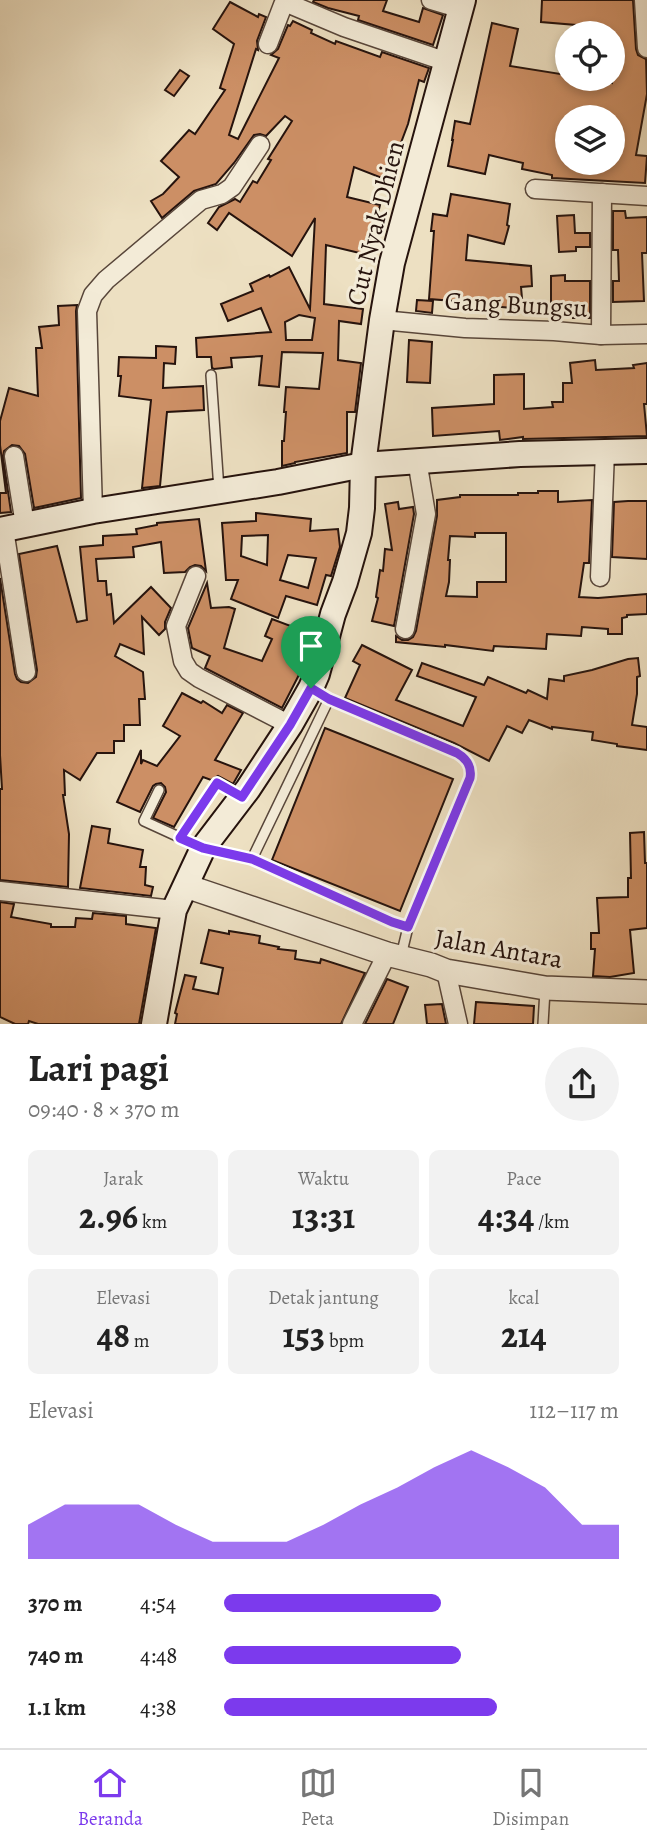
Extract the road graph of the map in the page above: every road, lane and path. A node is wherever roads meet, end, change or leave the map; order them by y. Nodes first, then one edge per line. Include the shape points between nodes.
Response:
1 (431, 0) edge
2 (644, 0) edge
3 (462, 4) edge
4 (268, 44) dead end
5 (647, 48) edge
6 (447, 62) junction
7 (260, 145) dead end
8 (535, 189) dead end
9 (602, 193) junction
10 (647, 196) edge
11 (382, 320) junction
12 (647, 334) edge
13 (601, 335) junction
14 (211, 375) dead end
15 (647, 451) edge
16 (605, 452) junction
17 (14, 456) dead end
18 (417, 460) junction
19 (363, 464) junction
20 (219, 492) junction
21 (93, 511) junction
22 (10, 528) edge
23 (196, 576) dead end
24 (600, 577) dead end
25 (405, 629) dead end
26 (26, 672) dead end
27 (320, 693) junction
28 (290, 725) junction
29 (159, 790) dead end
30 (242, 797) junction
31 (180, 838) junction
32 (203, 848) junction
33 (252, 859) junction
34 (186, 886) junction
35 (0, 891) edge
36 (174, 910) junction
37 (408, 927) junction
38 (394, 956) junction
39 (446, 971) junction
40 (545, 988) junction
41 (647, 992) edge
42 (154, 1024) edge
43 (352, 1024) edge
44 (458, 1024) edge
45 (543, 1024) edge

1 - 3 street
2 - 5 street
3 - 6 main road, Cut Nyak Dhien
4 - 6 street via 286,3
6 - 11 main road, Cut Nyak Dhien via 392,263
7 - 21 street via 232,187 201,200 106,280 90,302
8 - 9 street
9 - 10 street
9 - 13 street
11 - 13 street, Gang Bungsu
11 - 19 main road, Cut Nyak Dhien
12 - 13 street, Gang Bungsu
14 - 20 lane
15 - 16 main road
16 - 18 main road
16 - 24 street
17 - 22 street
18 - 19 main road
18 - 25 street via 426,514
19 - 20 main road
19 - 27 main road, Cut Nyak Dhien via 359,533 317,674
20 - 21 main road
21 - 22 main road
22 - 26 street
23 - 28 street via 176,626 189,671
27 - 28 main road, Cut Nyak Dhien
27 - 33 lane
27 - 37 lane via 457,753 470,766 470,778
28 - 30 main road, Cut Nyak Dhien
29 - 31 lane via 144,821
30 - 31 lane via 217,783
30 - 32 main road, Cut Nyak Dhien
31 - 32 lane
32 - 33 lane
32 - 34 main road, Cut Nyak Dhien
33 - 37 lane
34 - 36 main road, Cut Nyak Dhien
34 - 38 street, Jalan Antara
35 - 36 street
36 - 42 main road, Cut Nyak Dhien
37 - 38 lane
38 - 39 street, Jalan Antara
38 - 43 street
39 - 40 street, Jalan Antara
39 - 44 street
40 - 41 street, Jalan Antara
40 - 45 lane

